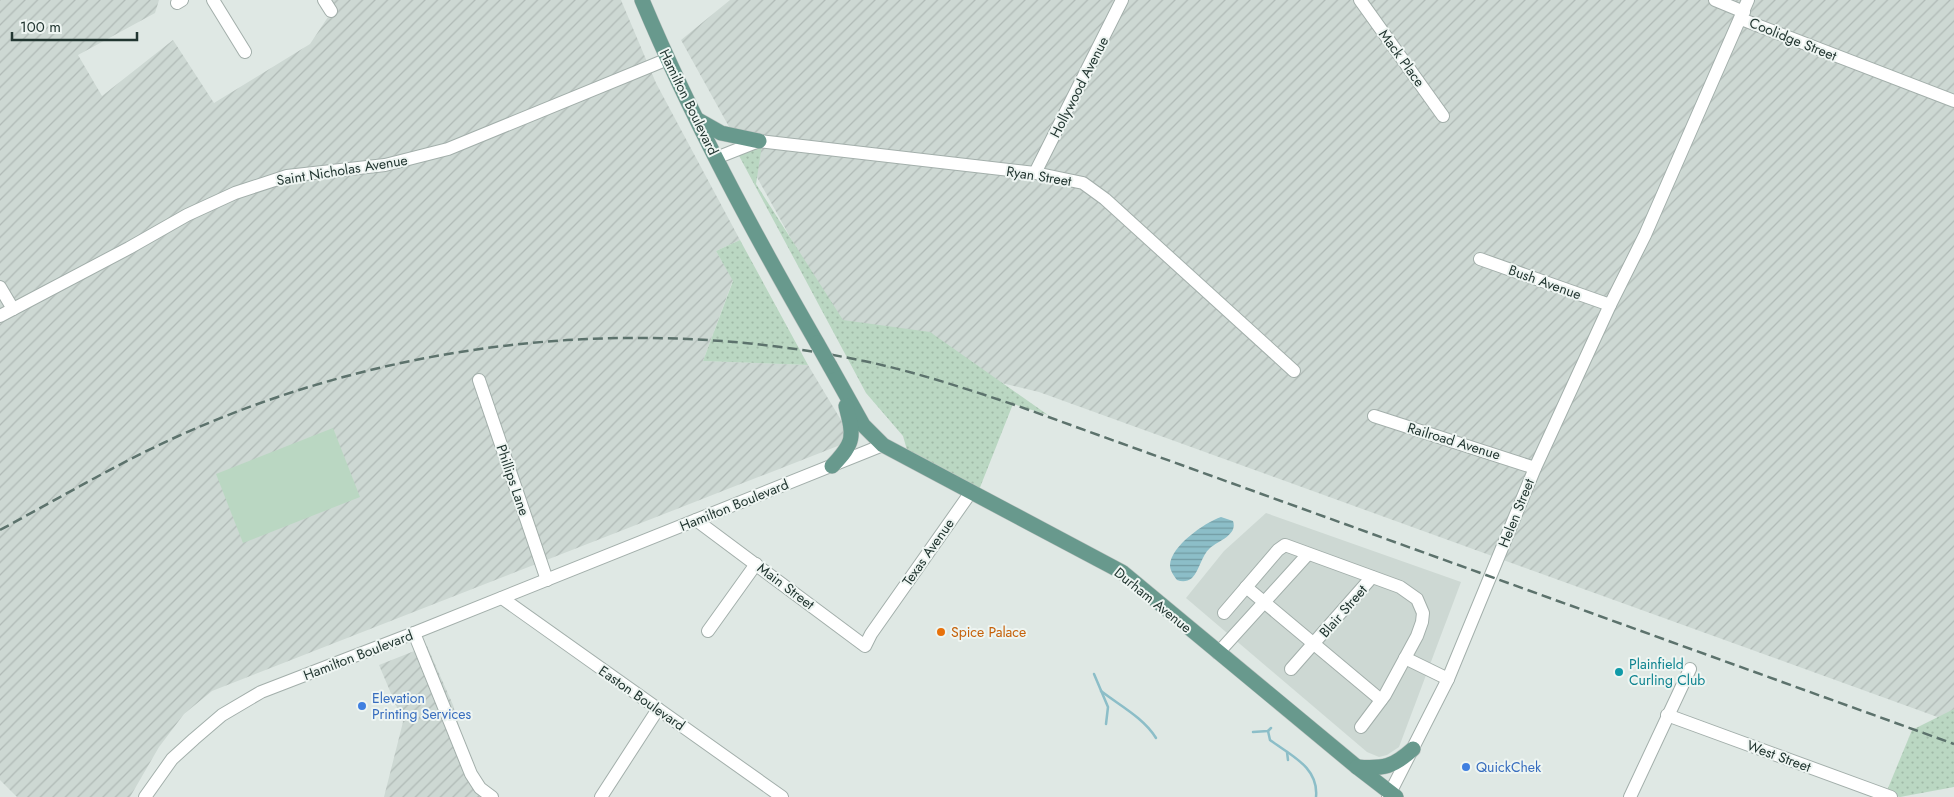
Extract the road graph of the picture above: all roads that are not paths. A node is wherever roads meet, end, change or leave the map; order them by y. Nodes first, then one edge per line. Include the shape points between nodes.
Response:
1 (213, 0) edge
2 (324, 0) edge
3 (642, 0) edge
4 (1122, 0) edge
5 (1360, 0) edge
6 (1715, 0) edge
7 (1744, 10) edge
8 (331, 11) dead end
9 (245, 52) dead end
10 (668, 59) junction
11 (1954, 101) edge
12 (1443, 116) dead end
13 (698, 120) junction
14 (759, 141) junction
15 (716, 158) junction
16 (1035, 173) junction
17 (1645, 235) joint
18 (1480, 259) dead end
19 (0, 287) edge
20 (1610, 305) junction
21 (13, 309) junction
22 (0, 316) edge
23 (1294, 371) dead end
24 (479, 380) dead end
25 (840, 385) junction
26 (1374, 416) dead end
27 (883, 445) junction
28 (832, 466) junction
29 (1535, 468) junction
30 (971, 492) junction
31 (696, 520) junction
32 (1308, 554) junction
33 (756, 564) junction
34 (1372, 577) junction
35 (547, 580) junction
36 (1246, 587) junction
37 (502, 598) junction
38 (1264, 603) junction
39 (1224, 614) dead end
40 (708, 631) dead end
41 (414, 633) junction
42 (871, 634) joint
43 (1314, 644) junction
44 (1218, 653) junction
45 (1405, 658) junction
46 (1291, 669) dead end
47 (1690, 669) dead end
48 (1448, 679) junction
49 (1381, 700) junction
50 (658, 709) junction
51 (1667, 715) junction
52 (1360, 727) dead end
53 (1413, 749) junction
54 (1357, 768) junction
55 (1392, 796) edge
56 (145, 797) edge
57 (492, 797) edge
58 (601, 797) edge
59 (782, 797) edge
60 (1630, 797) edge
61 (1891, 797) edge

1 - 9 street
2 - 8 street
3 - 10 main road, Hamilton Boulevard
4 - 16 street, Hollywood Avenue
5 - 12 street, Mack Place
6 - 7 street
7 - 11 street, Coolidge Street
7 - 17 street, Coolidge Street
10 - 13 main road, Hamilton Boulevard
10 - 21 street, Saint Nicholas Avenue via 448,149 385,165 287,176 235,193 187,215
13 - 14 main road via 721,133
13 - 15 main road, Hamilton Boulevard
14 - 15 street, Ryan Street
14 - 16 street, Ryan Street
15 - 25 main road, Hamilton Boulevard, bridge
16 - 23 street, Ryan Street via 1083,183 1105,198
17 - 20 street, Helen Street
18 - 20 street, Bush Avenue
19 - 21 street
20 - 29 street, Helen Street
21 - 22 street, Saint Nicholas Avenue
24 - 35 street, Phillips Lane
25 - 27 main road, Hamilton Boulevard via 863,425
25 - 28 main road via 851,425 851,439 847,450
26 - 29 street, Railroad Avenue
27 - 28 street, Hamilton Boulevard
27 - 30 main road, Durham Avenue
28 - 31 street, Hamilton Boulevard
29 - 48 street, Helen Street
30 - 42 street, Texas Avenue
30 - 44 main road, Durham Avenue via 1122,572
31 - 33 street, Main Street
31 - 35 street, Hamilton Boulevard
32 - 34 street, Blair Street
32 - 36 street, Blair Street via 1285,546
32 - 38 street
33 - 40 street
33 - 42 street, Main Street via 865,646
34 - 43 street, Blair Street
34 - 45 street, Blair Street via 1400,587 1417,599 1423,613
35 - 37 street, Hamilton Boulevard
36 - 38 street, Blair Street
36 - 39 street, Blair Street
37 - 41 street, Hamilton Boulevard
37 - 50 street, Easton Boulevard
38 - 43 street, Blair Street
38 - 44 street
41 - 56 street, Hamilton Boulevard via 261,692 222,715 172,759
41 - 57 street via 471,774 480,788
43 - 46 street, Blair Street
43 - 49 street, Blair Street
44 - 54 main road, Durham Avenue
45 - 48 street
45 - 49 street, Blair Street
47 - 51 street
48 - 53 street, Helen Street
49 - 52 street, Blair Street
50 - 58 street
50 - 59 street, Easton Boulevard
51 - 60 street
51 - 61 street, West Street
53 - 54 main road via 1399,762 1384,768
53 - 55 street, Helen Street
54 - 55 main road, Durham Avenue

